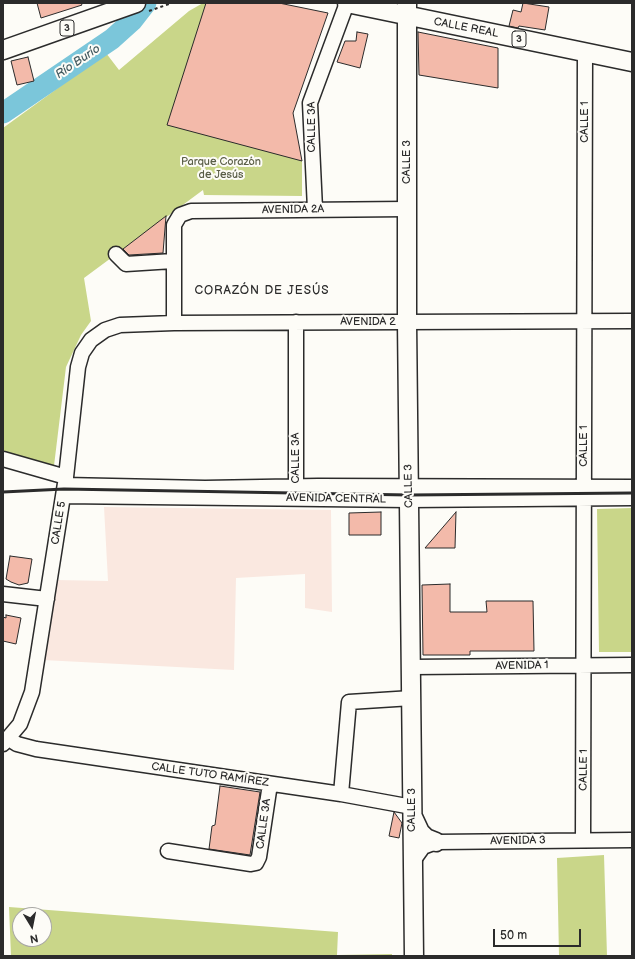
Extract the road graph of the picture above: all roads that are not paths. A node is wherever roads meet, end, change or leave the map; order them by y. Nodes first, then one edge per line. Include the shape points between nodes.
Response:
1 (347, 3) edge
2 (137, 7) edge
3 (406, 10) edge
4 (3, 50) edge
5 (585, 52) junction
6 (632, 62) edge
7 (315, 209) junction
8 (407, 209) junction
9 (116, 254) dead end
10 (173, 261) junction
11 (632, 321) edge
12 (296, 322) junction
13 (407, 322) junction
14 (583, 322) junction
15 (174, 323) junction
16 (105, 330) joint
17 (3, 460) edge
18 (65, 486) junction
19 (632, 487) edge
20 (296, 492) junction
21 (584, 493) junction
22 (409, 494) junction
23 (632, 498) edge
24 (3, 594) edge
25 (47, 599) junction
26 (585, 665) junction
27 (632, 665) edge
28 (412, 667) junction
29 (412, 698) junction
30 (6, 742) edge
31 (270, 784) junction
32 (341, 794) junction
33 (412, 812) junction
34 (583, 840) junction
35 (632, 840) edge
36 (436, 842) junction
37 (168, 851) dead end
38 (413, 861) junction
39 (414, 956) edge

1 - 3 main road, CALLE REAL / 3
1 - 7 street, CALLE 3A via 310,103
2 - 4 main road, 3
3 - 5 main road, CALLE REAL / 3
3 - 8 main road, CALLE 3
5 - 6 main road, CALLE REAL / 3
5 - 14 street, CALLE 1
7 - 8 street, AVENIDA 2A
7 - 10 street, AVENIDA 2A via 191,211 180,215 174,225
8 - 13 main road, CALLE 3
9 - 10 street via 126,264
10 - 15 street
11 - 14 street, AVENIDA 2
12 - 13 street, AVENIDA 2
12 - 15 street, AVENIDA 2
12 - 20 street, CALLE 3A
13 - 14 street, AVENIDA 2
13 - 22 main road, CALLE 3
14 - 21 street, CALLE 1
15 - 16 street, AVENIDA 2 via 120,325
16 - 18 street, CALLE 5 via 91,340 82,352 78,367
17 - 18 street, AVENIDA CENTRAL
18 - 20 street, AVENIDA CENTRAL
18 - 25 street, CALLE 5
19 - 21 street, AVENIDA CENTRAL
20 - 22 street, AVENIDA CENTRAL
21 - 22 street, AVENIDA CENTRAL
21 - 23 street, AVENIDA CENTRAL
21 - 26 street, CALLE 1
22 - 28 main road, CALLE 3
24 - 25 street
25 - 30 street, CALLE 5 via 32,692 20,724
26 - 27 street, AVENIDA 1
26 - 28 street, AVENIDA 1
26 - 34 street, CALLE 1
28 - 29 main road, CALLE 3
29 - 32 street via 349,702
29 - 33 main road, CALLE 3
30 - 31 street, CALLE TUTO RAMÍREZ via 27,748
31 - 32 street, CALLE TUTO RAMÍREZ
31 - 37 street, CALLE 3A via 256,863
32 - 33 street, CALLE TUTO RAMÍREZ
33 - 36 main road via 420,832
33 - 38 main road, CALLE 3
34 - 35 street, AVENIDA 3
34 - 36 street, AVENIDA 3
36 - 38 street via 423,847
38 - 39 main road, CALLE 3

